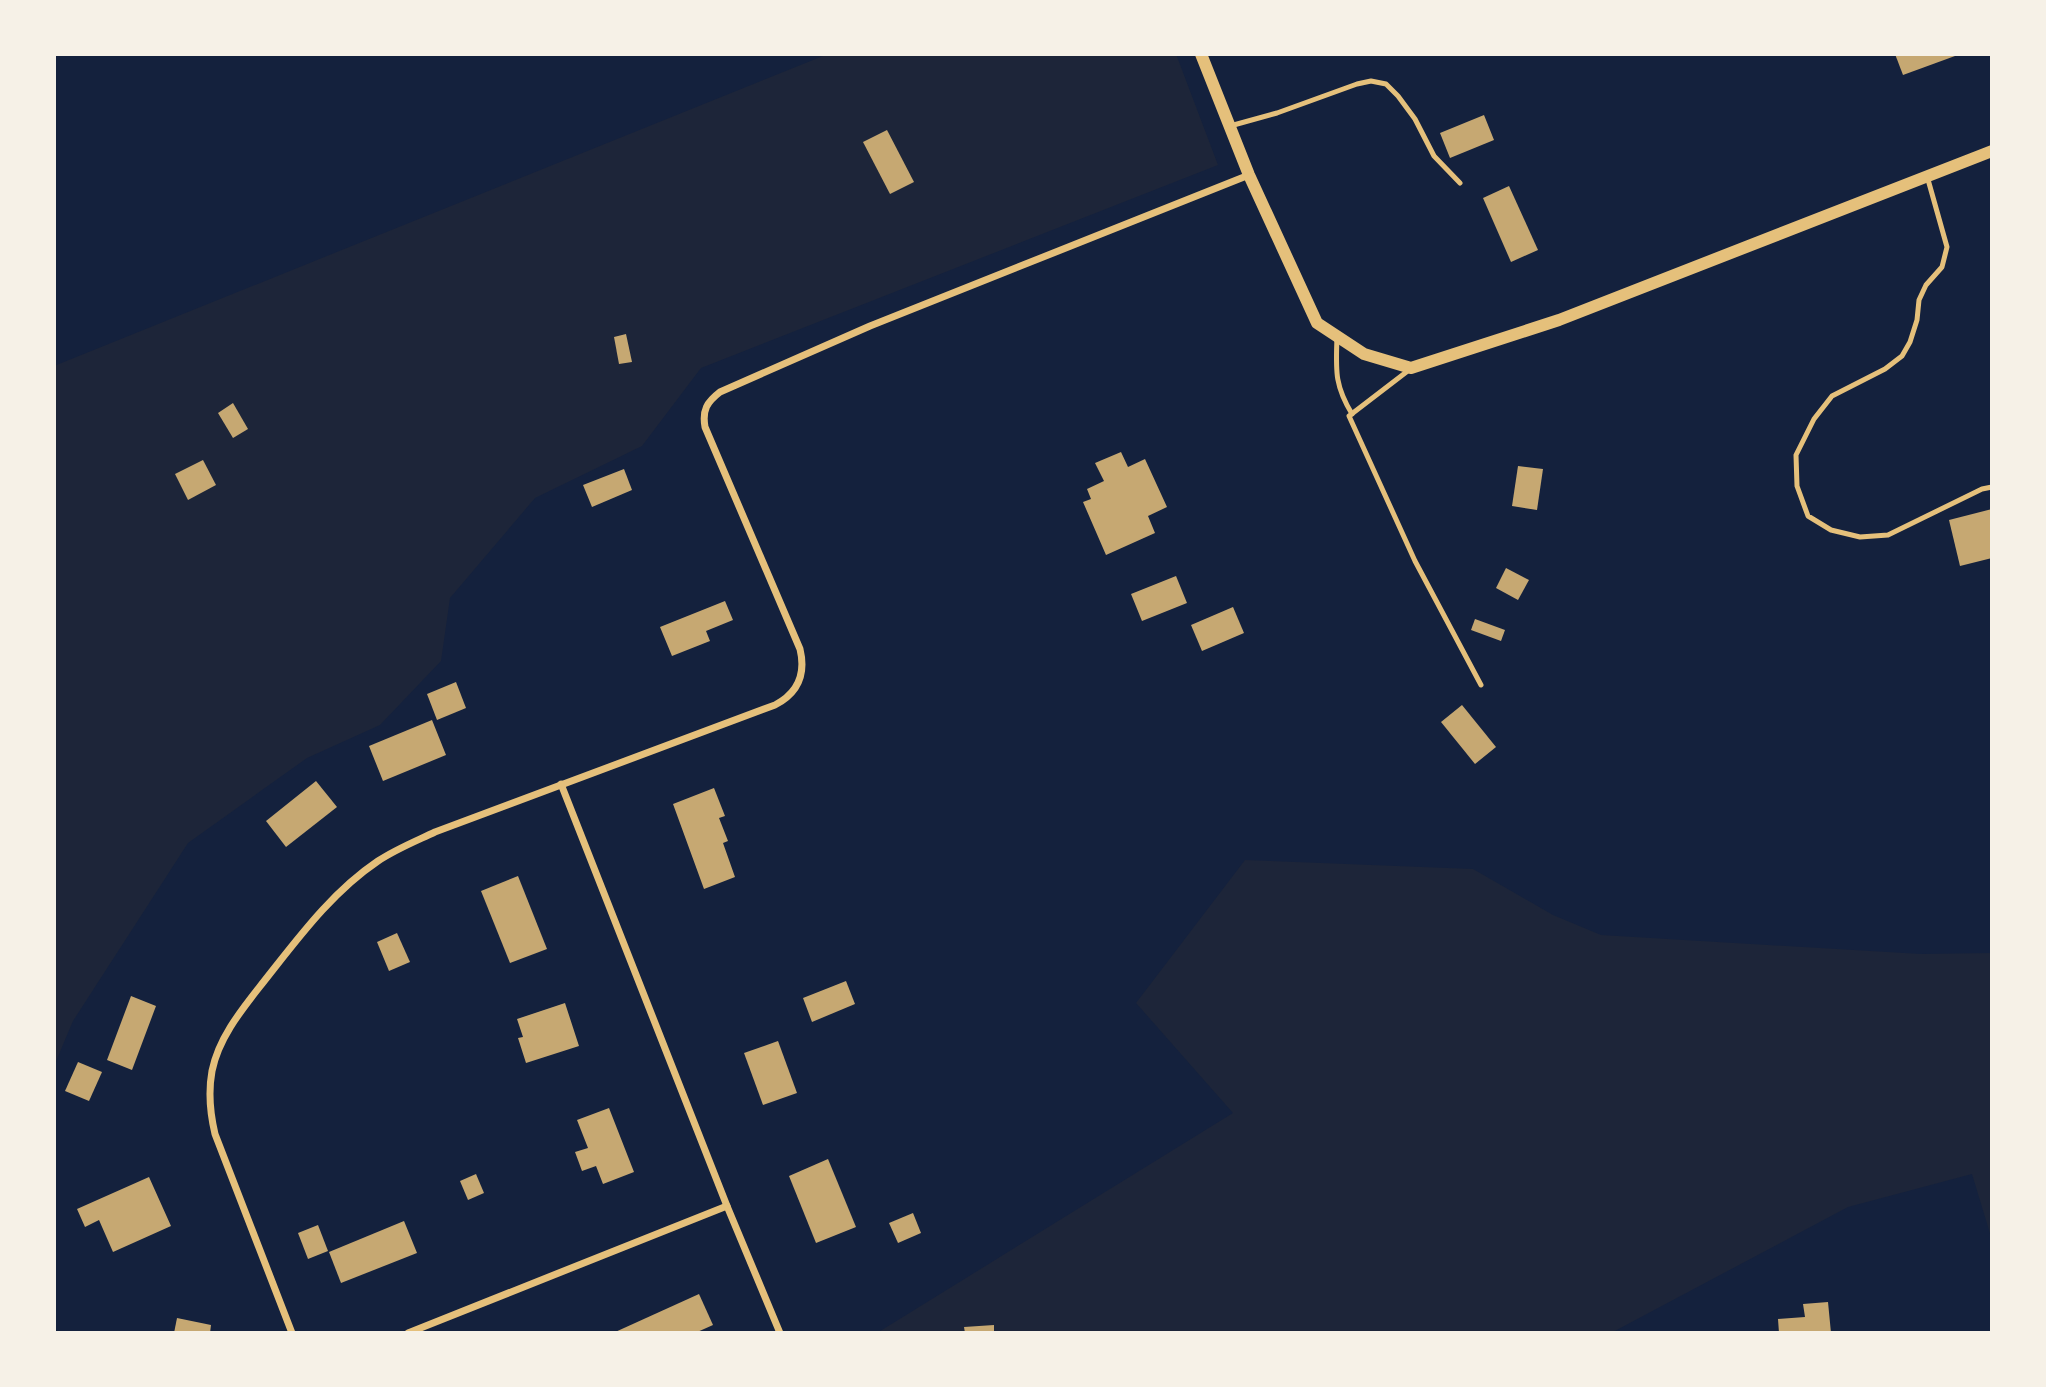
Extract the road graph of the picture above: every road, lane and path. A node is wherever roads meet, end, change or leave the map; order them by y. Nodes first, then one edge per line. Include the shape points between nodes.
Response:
1 (1200, 54) edge
2 (1230, 126) junction
3 (1992, 151) edge
4 (1249, 175) junction
5 (1927, 176) junction
6 (1460, 183) dead end
7 (1337, 335) junction
8 (1412, 368) junction
9 (1352, 414) junction
10 (1992, 487) edge
11 (1481, 685) dead end
12 (561, 785) junction
13 (727, 1206) junction
14 (292, 1333) edge
15 (408, 1333) edge
16 (780, 1333) edge

1 - 2 street
2 - 4 street
2 - 6 lane via 1357,84 1386,84 1415,119 1434,156
3 - 5 street
4 - 7 street via 1317,323
4 - 12 street via 720,392 705,408 705,427 794,633 802,676 787,698 775,705
5 - 8 street via 1559,320
5 - 10 lane via 1947,247 1942,267 1919,300 1914,331 1902,356 1832,397 1814,419 1796,455 1797,486 1808,516 1831,530 1860,537 1888,534
7 - 8 street via 1364,354
7 - 9 lane via 1340,395
8 - 9 lane
9 - 11 lane via 1349,416 1415,561
12 - 13 street
12 - 14 street via 435,832 379,861 307,926 227,1033 212,1069 209,1112
13 - 15 street
13 - 16 street

